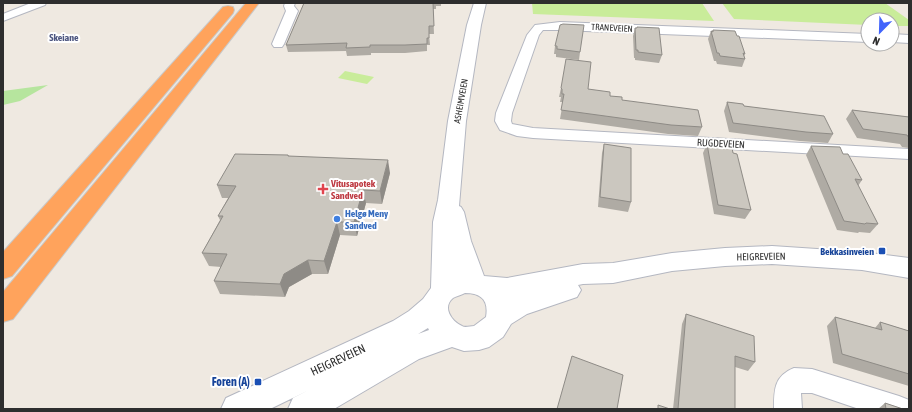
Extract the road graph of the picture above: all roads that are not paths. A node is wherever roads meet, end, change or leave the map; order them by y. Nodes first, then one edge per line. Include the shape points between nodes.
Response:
1 (41, 3) edge
2 (234, 3) edge
3 (253, 3) edge
4 (290, 3) edge
5 (480, 3) edge
6 (3, 18) edge
7 (860, 38) edge
8 (278, 44) dead end
9 (533, 133) joint
10 (909, 154) edge
11 (449, 200) junction
12 (909, 268) edge
13 (3, 269) edge
14 (613, 273) junction
15 (479, 285) junction
16 (439, 298) junction
17 (3, 311) edge
18 (501, 316) junction
19 (452, 335) junction
20 (237, 409) edge
21 (304, 409) edge
22 (788, 409) edge
23 (898, 409) edge

1 - 6 street
2 - 13 highway
3 - 17 highway
4 - 8 street via 292,11
5 - 11 main road, ASHEIMVEIEN via 457,121
7 - 9 street, TRANEVEIEN via 539,27 531,42 503,121 506,127
9 - 10 street, RUGDEVEIEN
11 - 15 main road, ASHEIMVEIEN via 459,241
11 - 16 main road, ASHEIMVEIEN via 444,222 445,258
12 - 14 main road, HEIGREVEIEN via 817,256 772,255 672,262
14 - 15 main road, HEIGREVEIEN via 583,274 507,288
14 - 18 main road, HEIGREVEIEN via 586,286 518,306
15 - 16 main road via 452,285
15 - 18 main road via 492,292 498,300
16 - 19 main road via 434,314 443,330
16 - 20 main road, HEIGREVEIEN via 419,319 402,329
18 - 19 main road via 494,328 483,336 473,339
19 - 21 main road via 409,350
22 - 23 street via 787,390 794,380 812,381

